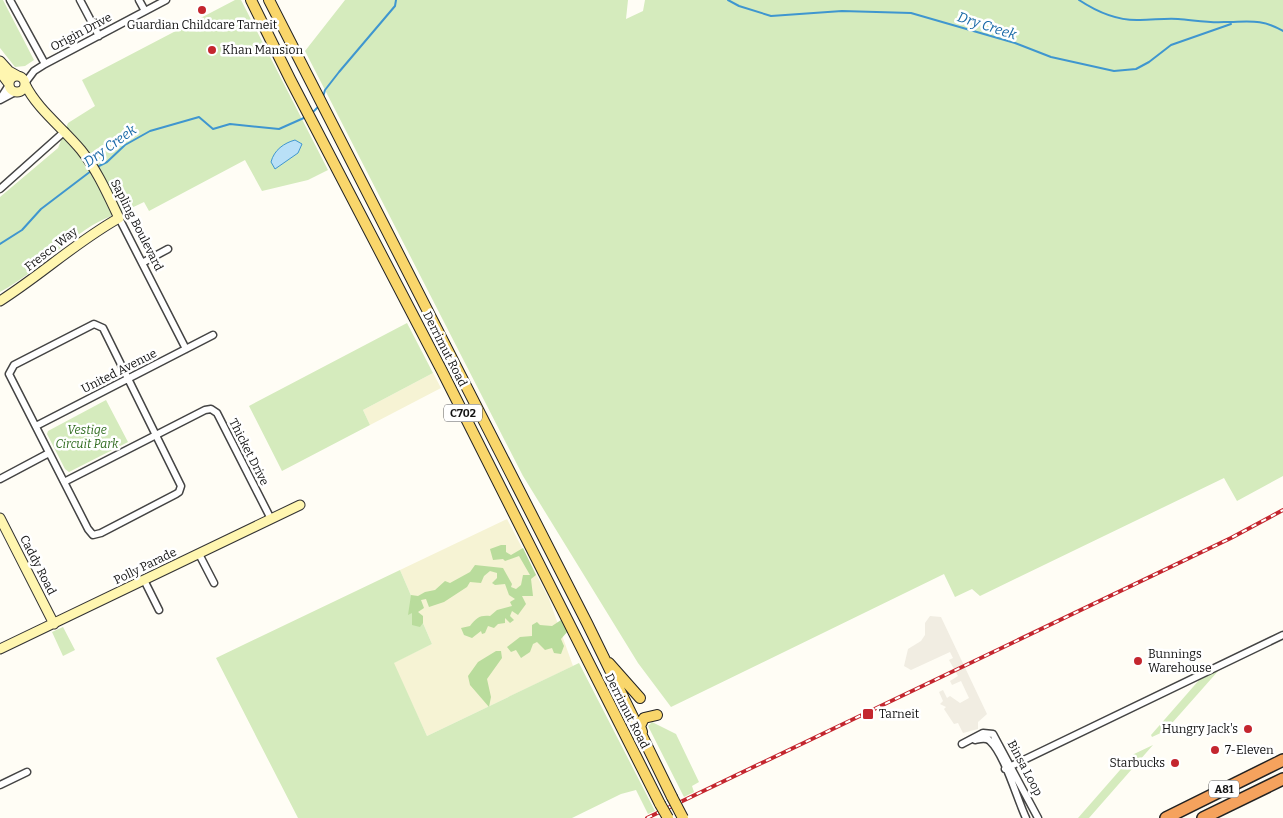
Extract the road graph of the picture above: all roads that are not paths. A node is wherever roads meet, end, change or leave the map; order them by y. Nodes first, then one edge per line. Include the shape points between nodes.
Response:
1 (10, 0) edge
2 (80, 0) edge
3 (139, 0) edge
4 (166, 0) edge
5 (252, 0) edge
6 (269, 0) edge
7 (145, 11) junction
8 (99, 36) junction
9 (0, 61) edge
10 (45, 64) junction
11 (0, 72) edge
12 (22, 80) junction
13 (13, 88) junction
14 (33, 98) junction
15 (0, 100) edge
16 (65, 131) junction
17 (0, 189) edge
18 (119, 218) junction
19 (168, 249) dead end
20 (142, 263) junction
21 (0, 301) edge
22 (213, 336) dead end
23 (186, 349) junction
24 (128, 379) junction
25 (36, 426) junction
26 (156, 435) junction
27 (49, 453) junction
28 (0, 479) edge
29 (64, 482) junction
30 (300, 505) dead end
31 (0, 518) edge
32 (271, 519) junction
33 (199, 554) junction
34 (144, 580) junction
35 (214, 583) dead end
36 (159, 610) dead end
37 (54, 624) junction
38 (1283, 635) edge
39 (0, 650) edge
40 (603, 657) junction
41 (640, 698) dead end
42 (625, 702) junction
43 (611, 708) junction
44 (657, 715) dead end
45 (643, 736) junction
46 (962, 744) dead end
47 (1283, 760) edge
48 (1009, 768) junction
49 (27, 772) dead end
50 (1283, 779) edge
51 (0, 785) edge
52 (1027, 795) junction
53 (1015, 803) junction
54 (668, 818) edge
55 (682, 818) edge
56 (1026, 818) edge
57 (1038, 818) edge
58 (1166, 818) edge
59 (1203, 818) edge

1 - 10 street
2 - 8 street
3 - 7 street
4 - 7 street, Origin Drive
5 - 43 main road, Derrimut Road / C702
6 - 40 main road, Derrimut Road / C702
7 - 8 street, Origin Drive
8 - 10 street, Origin Drive
9 - 12 street, Sapling Boulevard
10 - 12 street, Origin Drive
11 - 13 street
12 - 13 street via 12,78
12 - 13 street via 23,90
12 - 14 street, Sapling Boulevard
13 - 14 street, Sapling Boulevard
13 - 15 street
14 - 16 street, Sapling Boulevard
16 - 17 street
16 - 18 street, Sapling Boulevard via 87,158
18 - 20 street, Sapling Boulevard
18 - 21 street, Fresco Way
19 - 20 street
20 - 23 street, Sapling Boulevard
22 - 23 street, United Avenue
23 - 24 street, United Avenue
24 - 25 street, United Avenue
24 - 25 street via 101,326 94,324 76,332 10,370 10,377
24 - 26 street
25 - 27 street
26 - 29 street, Thicket Drive
26 - 29 street via 180,482 180,492 101,533 93,535 88,529
26 - 32 street, Thicket Drive via 205,410 214,411
27 - 28 street
27 - 29 street
30 - 32 street, Polly Parade
31 - 37 street, Caddy Road
32 - 33 street, Polly Parade
33 - 34 street, Polly Parade
33 - 35 street
34 - 36 street
34 - 37 street, Polly Parade
37 - 39 street, Polly Parade
38 - 48 street
40 - 41 main road
40 - 42 main road, Derrimut Road / C702
42 - 43 main road
42 - 45 main road, Derrimut Road / C702
43 - 54 main road, Derrimut Road / C702, bridge
44 - 45 main road via 642,720
45 - 55 main road, Derrimut Road / C702, bridge
46 - 48 street, Binsa Loop via 991,733
47 - 58 highway, A81
48 - 52 street, Binsa Loop
48 - 53 street
49 - 51 street
50 - 59 highway, A81
52 - 53 street
52 - 57 street, Binsa Loop
53 - 56 street

